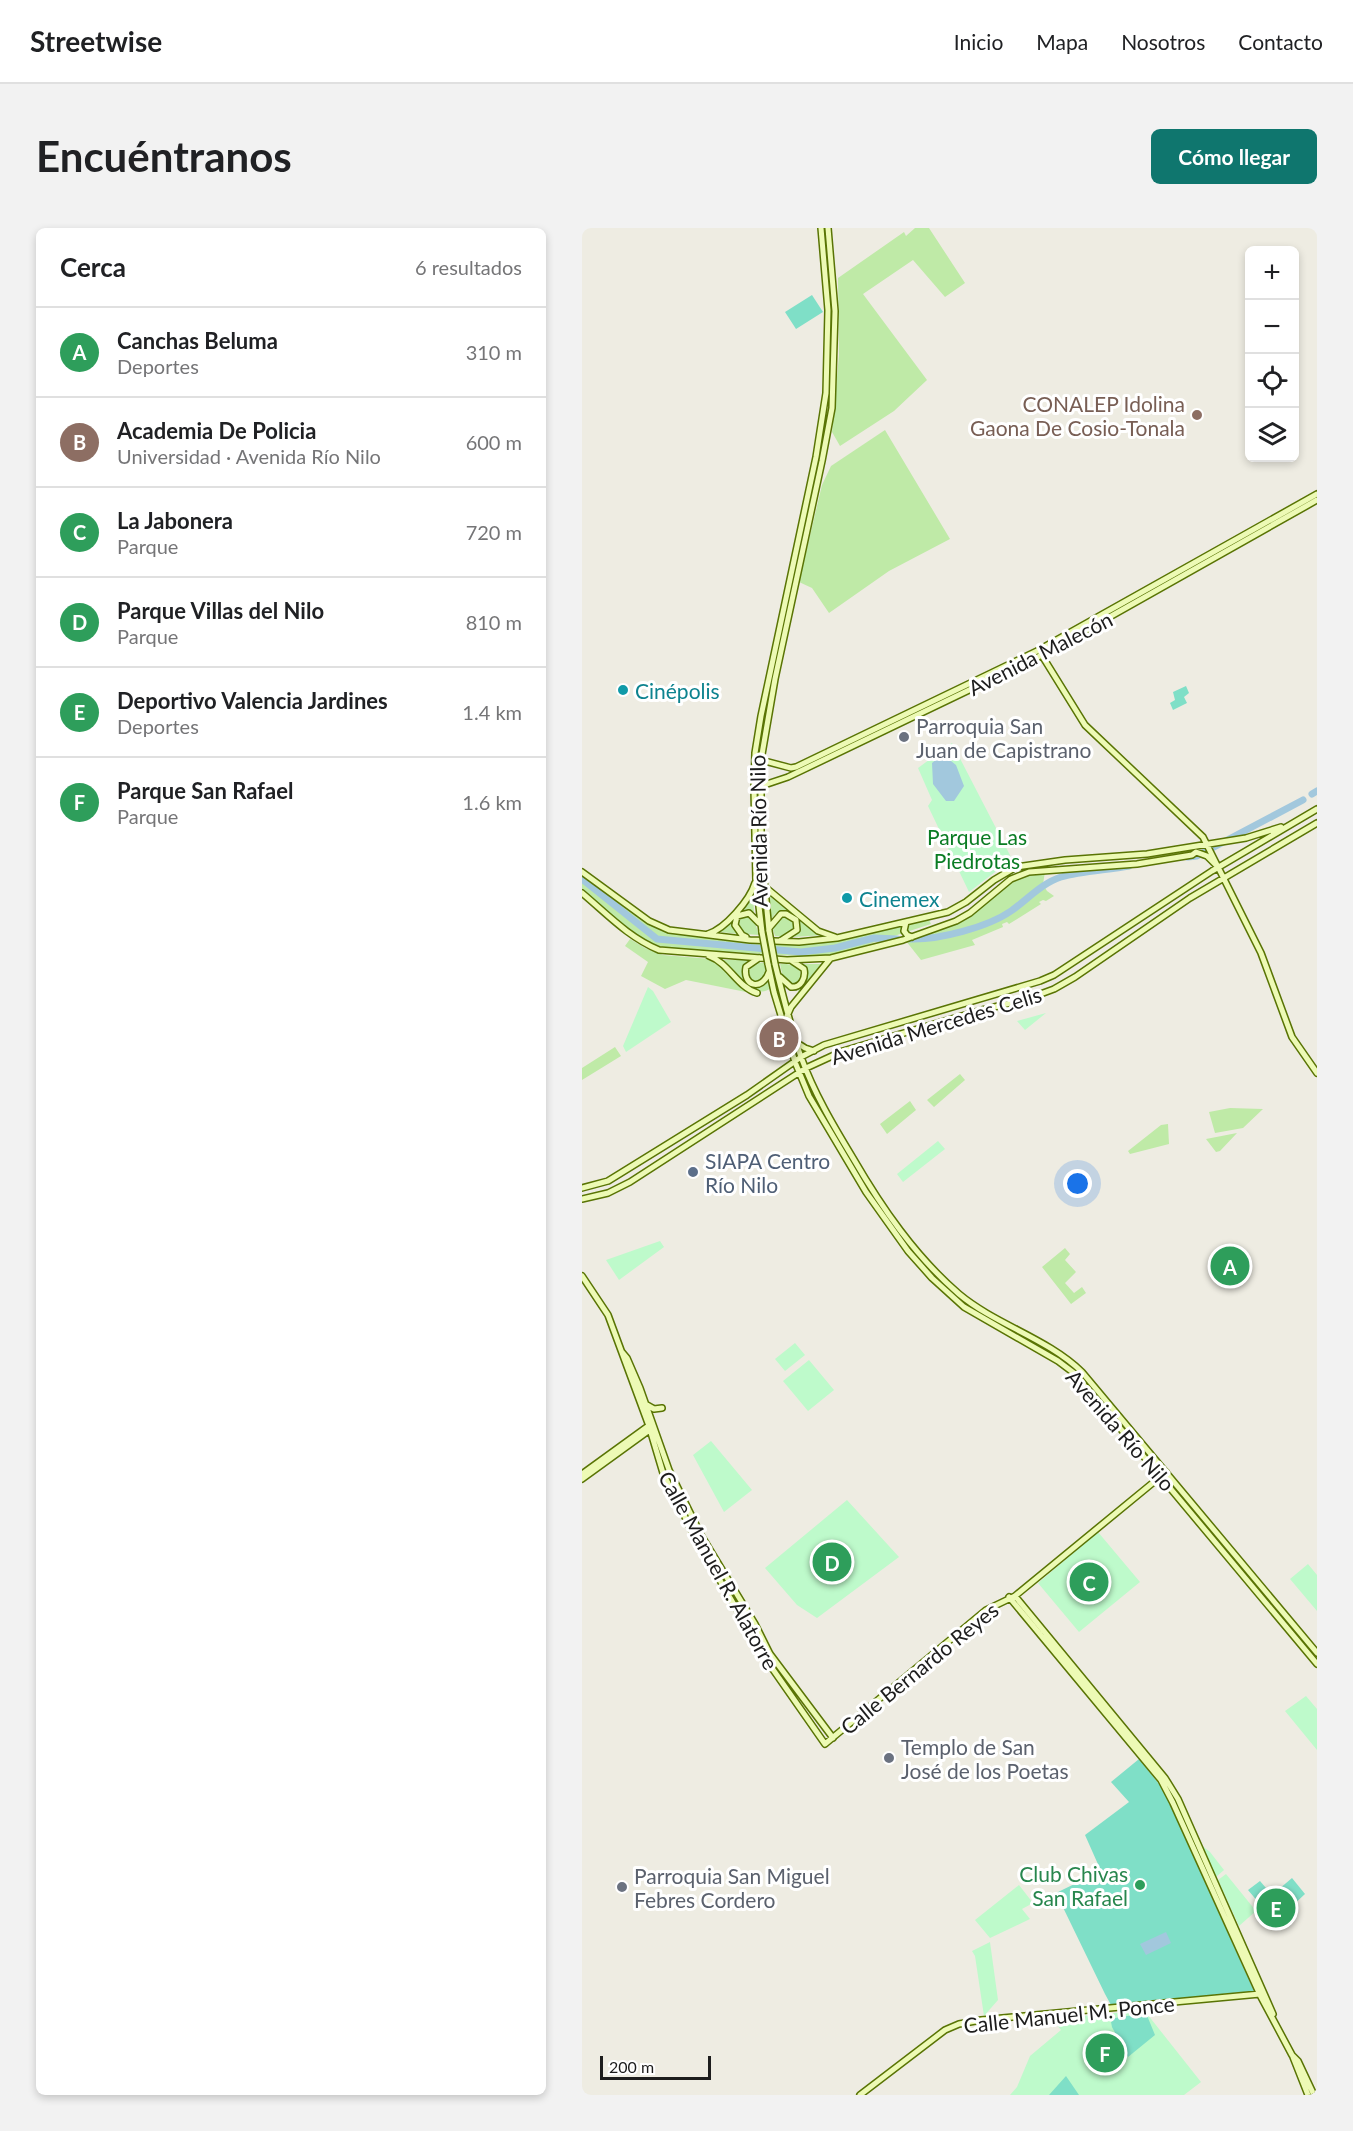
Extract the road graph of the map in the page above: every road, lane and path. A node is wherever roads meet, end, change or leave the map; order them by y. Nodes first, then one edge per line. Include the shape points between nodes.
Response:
1 (821, 228) edge
2 (828, 228) edge
3 (832, 351) junction
4 (1317, 494) edge
5 (1317, 500) edge
6 (1040, 653) junction
7 (766, 708) junction
8 (761, 760) junction
9 (761, 786) junction
10 (754, 789) junction
11 (1317, 809) edge
12 (1294, 822) junction
13 (1317, 823) edge
14 (1208, 845) junction
15 (1213, 860) junction
16 (1218, 867) junction
17 (582, 872) edge
18 (1224, 877) junction
19 (756, 881) junction
20 (764, 885) junction
21 (582, 892) edge
22 (922, 920) junction
23 (906, 922) junction
24 (765, 929) junction
25 (926, 932) junction
26 (706, 935) junction
27 (912, 937) junction
28 (837, 938) junction
29 (750, 940) junction
30 (779, 942) junction
31 (702, 954) junction
32 (760, 958) junction
33 (831, 958) junction
34 (787, 960) junction
35 (769, 967) junction
36 (776, 968) junction
37 (757, 993) dead end
38 (784, 1016) junction
39 (796, 1042) junction
40 (814, 1051) junction
41 (801, 1058) junction
42 (795, 1062) junction
43 (806, 1068) junction
44 (799, 1072) junction
45 (1317, 1073) edge
46 (747, 1095) junction
47 (717, 1126) junction
48 (582, 1188) edge
49 (582, 1199) edge
50 (582, 1276) edge
51 (622, 1352) junction
52 (647, 1405) junction
53 (662, 1408) dead end
54 (651, 1426) junction
55 (582, 1474) edge
56 (1164, 1474) junction
57 (582, 1479) edge
58 (1012, 1597) junction
59 (1317, 1653) edge
60 (1317, 1664) edge
61 (833, 1738) junction
62 (825, 1744) joint
63 (1262, 1994) junction
64 (1292, 2055) junction
65 (860, 2095) edge
66 (1308, 2095) edge
67 (1314, 2095) edge

1 - 3 street, Avenida Río Nilo
2 - 3 street, Avenida Río Nilo via 835,308
3 - 7 street, Avenida Río Nilo via 831,408 822,460
4 - 6 street, Avenida Malecón
5 - 6 street, Avenida Malecón
6 - 8 street, Avenida Malecón via 796,767
6 - 9 street, Avenida Malecón via 788,777
6 - 14 street via 1085,725
7 - 8 street, Avenida Río Nilo
7 - 10 street, Avenida Río Nilo via 755,753
8 - 9 street, Avenida Río Nilo
9 - 10 street, Avenida Malecón
9 - 20 street, Avenida Río Nilo
10 - 19 street, Avenida Río Nilo
11 - 12 street
12 - 14 street via 1265,833
12 - 16 street, Avenida Mercedes Celis
13 - 18 street, Avenida Mercedes Celis
14 - 15 street
14 - 22 street via 1016,867 966,902
15 - 16 street
15 - 25 street via 1196,852 1137,864 1029,872 1005,883 963,917
16 - 18 street
16 - 40 street, Avenida Mercedes Celis via 1054,975
17 - 26 street via 649,921 669,930
18 - 43 street, Avenida Mercedes Celis via 1054,989 849,1049
18 - 45 street via 1262,953 1292,1037
19 - 24 street, Avenida Río Nilo
19 - 26 street via 748,898 718,929
20 - 24 street, Avenida Río Nilo
20 - 28 street via 818,931
21 - 31 street via 646,945
22 - 23 street
22 - 25 street via 929,926
23 - 27 street via 904,931
23 - 28 street
24 - 29 street via 749,913 737,916 735,925
24 - 30 street via 781,914 796,920 797,930
24 - 35 street, Avenida Río Nilo, bridge
24 - 36 street, Avenida Río Nilo, bridge
25 - 27 street
26 - 29 street
27 - 33 street
28 - 30 street
29 - 30 street
31 - 32 street
31 - 37 street via 714,958 746,988
32 - 34 street
32 - 35 street via 746,967 748,980 754,985 761,984
33 - 34 street
33 - 38 street
34 - 36 street via 804,969 798,986 791,987 782,980
35 - 38 street, Avenida Río Nilo
36 - 38 street, Avenida Río Nilo
38 - 39 street, Avenida Río Nilo
38 - 42 street, Avenida Río Nilo
39 - 40 street
39 - 41 street, Avenida Río Nilo
40 - 41 street, Avenida Mercedes Celis
41 - 42 street, Avenida Mercedes Celis
41 - 43 street, Avenida Río Nilo
42 - 44 street, Avenida Río Nilo
42 - 46 street, Avenida Mercedes Celis
43 - 44 street, Avenida Mercedes Celis
43 - 56 street, Avenida Río Nilo via 870,1188 914,1249 968,1301 1078,1368
44 - 47 street, Avenida Mercedes Celis
44 - 56 street, Avenida Río Nilo via 866,1192 925,1271 964,1306 1069,1369
46 - 47 street via 718,1117
46 - 48 street, Avenida Mercedes Celis via 608,1181
47 - 49 street, Avenida Mercedes Celis via 616,1190
50 - 51 street, Calle Manuel R. Alatorre via 608,1315
51 - 52 street, Calle Manuel R. Alatorre
51 - 54 street, Calle Manuel R. Alatorre
52 - 53 street
52 - 54 street, Calle Manuel R. Alatorre
54 - 55 street
54 - 57 street
54 - 61 street, Calle Manuel R. Alatorre via 701,1535 770,1654
54 - 62 street, Calle Manuel R. Alatorre via 663,1473 696,1539 765,1658
56 - 58 street, Calle Bernardo Reyes
56 - 59 street, Avenida Río Nilo
56 - 60 street, Avenida Río Nilo
58 - 61 street, Calle Bernardo Reyes via 986,1610
58 - 63 street via 1165,1778 1178,1799
61 - 62 street, Calle Bernardo Reyes
63 - 64 street
63 - 65 street, Calle Manuel M. Ponce via 959,2024 945,2030
64 - 66 street
64 - 67 street

